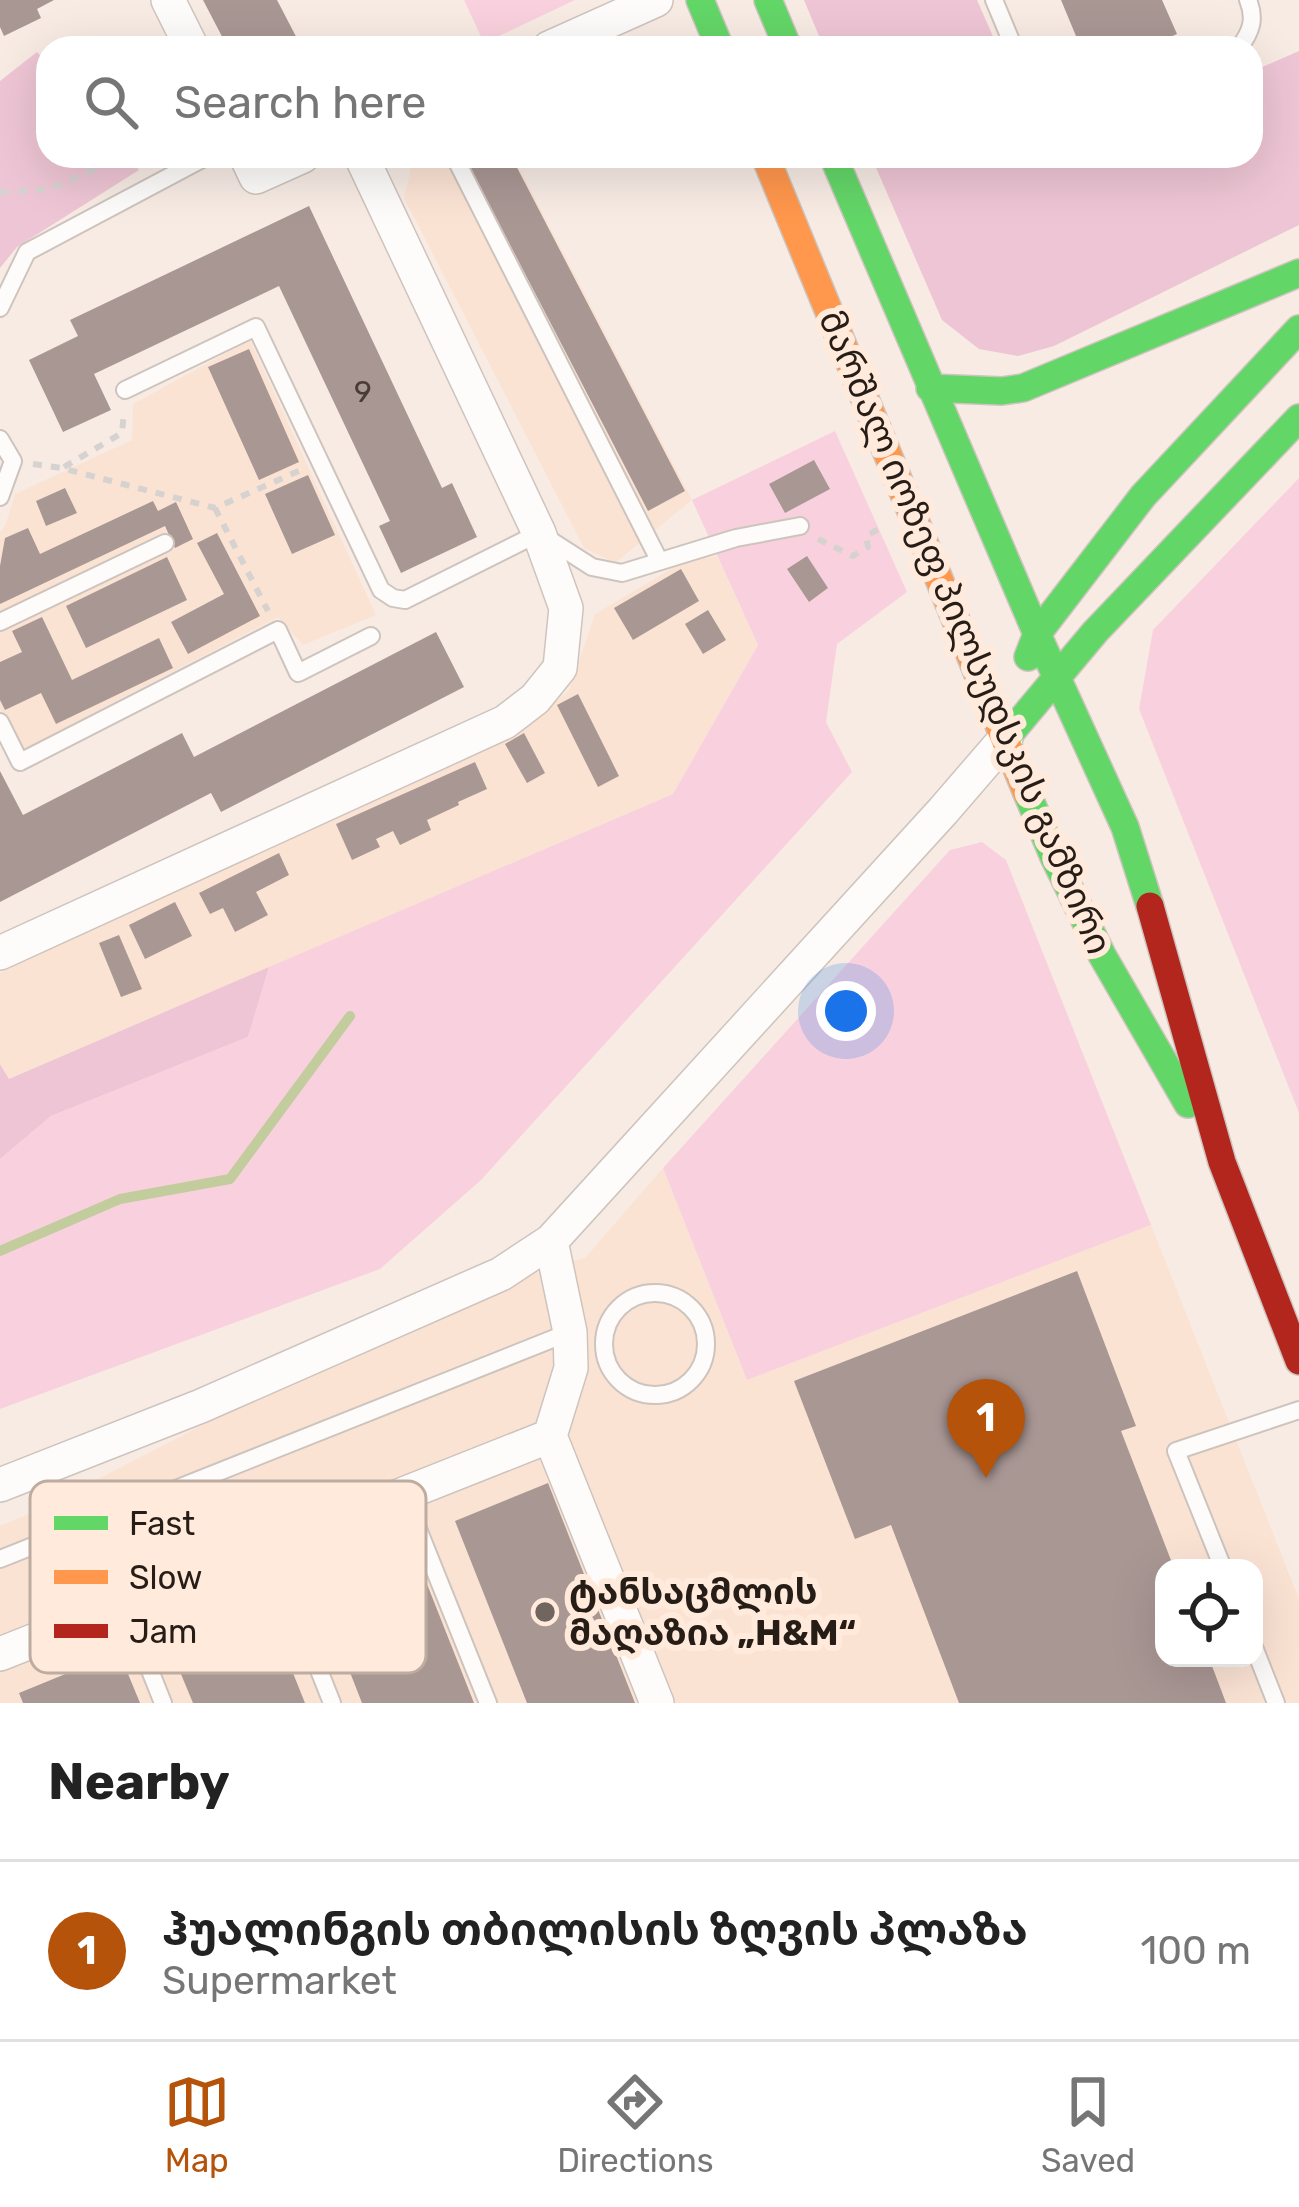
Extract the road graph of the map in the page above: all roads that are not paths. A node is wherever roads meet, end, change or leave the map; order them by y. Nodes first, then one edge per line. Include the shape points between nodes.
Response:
1 (168, 0) edge
2 (656, 0) edge
3 (700, 0) edge
4 (768, 0) edge
5 (994, 0) edge
6 (1248, 0) edge
7 (186, 36) edge
8 (576, 36) edge
9 (715, 36) edge
10 (783, 36) edge
11 (1009, 36) edge
12 (1248, 36) edge
13 (185, 168) edge
14 (252, 168) edge
15 (276, 168) edge
16 (367, 168) edge
17 (460, 168) edge
18 (770, 168) edge
19 (838, 168) edge
20 (1299, 273) edge
21 (0, 308) edge
22 (1299, 329) edge
23 (930, 388) junction
24 (125, 390) road end
25 (1299, 418) edge
26 (0, 439) edge
27 (0, 496) edge
28 (800, 526) road end
29 (539, 533) junction
30 (165, 543) dead end
31 (659, 560) junction
32 (0, 622) edge
33 (1036, 634) junction
34 (370, 636) dead end
35 (1056, 680) junction
36 (0, 722) edge
37 (1006, 739) junction
38 (0, 953) edge
39 (1222, 1162) junction
40 (551, 1241) junction
41 (570, 1332) junction
42 (1299, 1361) edge
43 (607, 1362) junction
44 (572, 1368) junction
45 (1299, 1410) edge
46 (550, 1436) junction
47 (196, 1481) edge
48 (0, 1485) edge
49 (426, 1485) edge
50 (30, 1546) edge
51 (426, 1549) edge
52 (0, 1558) edge
53 (1218, 1559) edge
54 (30, 1642) edge
55 (0, 1654) edge
56 (1262, 1667) edge
57 (147, 1673) edge
58 (320, 1673) edge
59 (163, 1703) edge
60 (332, 1703) edge
61 (488, 1703) edge
62 (657, 1703) edge
63 (1276, 1703) edge

1 - 7 street
2 - 8 street
3 - 9 main road
4 - 10 main road
5 - 11 lane
6 - 12 lane
13 - 21 lane via 26,252
14 - 15 street via 256,177
16 - 29 street
17 - 31 lane
18 - 37 main road, მარშალ იოზეფ პილსუდსკის გამზირი
19 - 23 main road, მარშალ იოზეფ პილსუდსკის გამზირი
20 - 23 main road via 1023,388
22 - 33 main road via 1143,496
23 - 33 main road, მარშალ იოზეფ პილსუდსკის გამზირი
24 - 29 lane via 256,327 381,590 393,598 405,600
25 - 35 main road
26 - 27 lane via 14,461
28 - 31 lane
29 - 31 lane via 592,567 622,573
29 - 38 street via 566,608 560,668 535,699 505,722
30 - 32 lane
33 - 35 main road, მარშალ იოზეფ პილსუდსკის გამზირი
33 - 37 main road
34 - 36 lane via 298,673 278,630 20,762
35 - 37 main road
35 - 39 main road, მარშალ იოზეფ პილსუდსკის გამზირი via 1125,827
37 - 39 main road, მარშალ იოზეფ პილსუდსკის გამზირი via 1102,955
37 - 40 street
39 - 42 main road, მარშალ იოზეფ პილსუდსკის გამზირი
40 - 41 street
40 - 48 street via 501,1274
41 - 44 street
41 - 47 lane
43 - 43 lane via 628,1388 662,1395 692,1380 706,1334 675,1296 642,1294 606,1328
43 - 44 lane
44 - 46 street
45 - 53 lane via 1176,1451
46 - 49 street
46 - 62 street
50 - 52 lane
51 - 61 lane
54 - 55 street
56 - 63 lane
57 - 59 lane
58 - 60 lane

